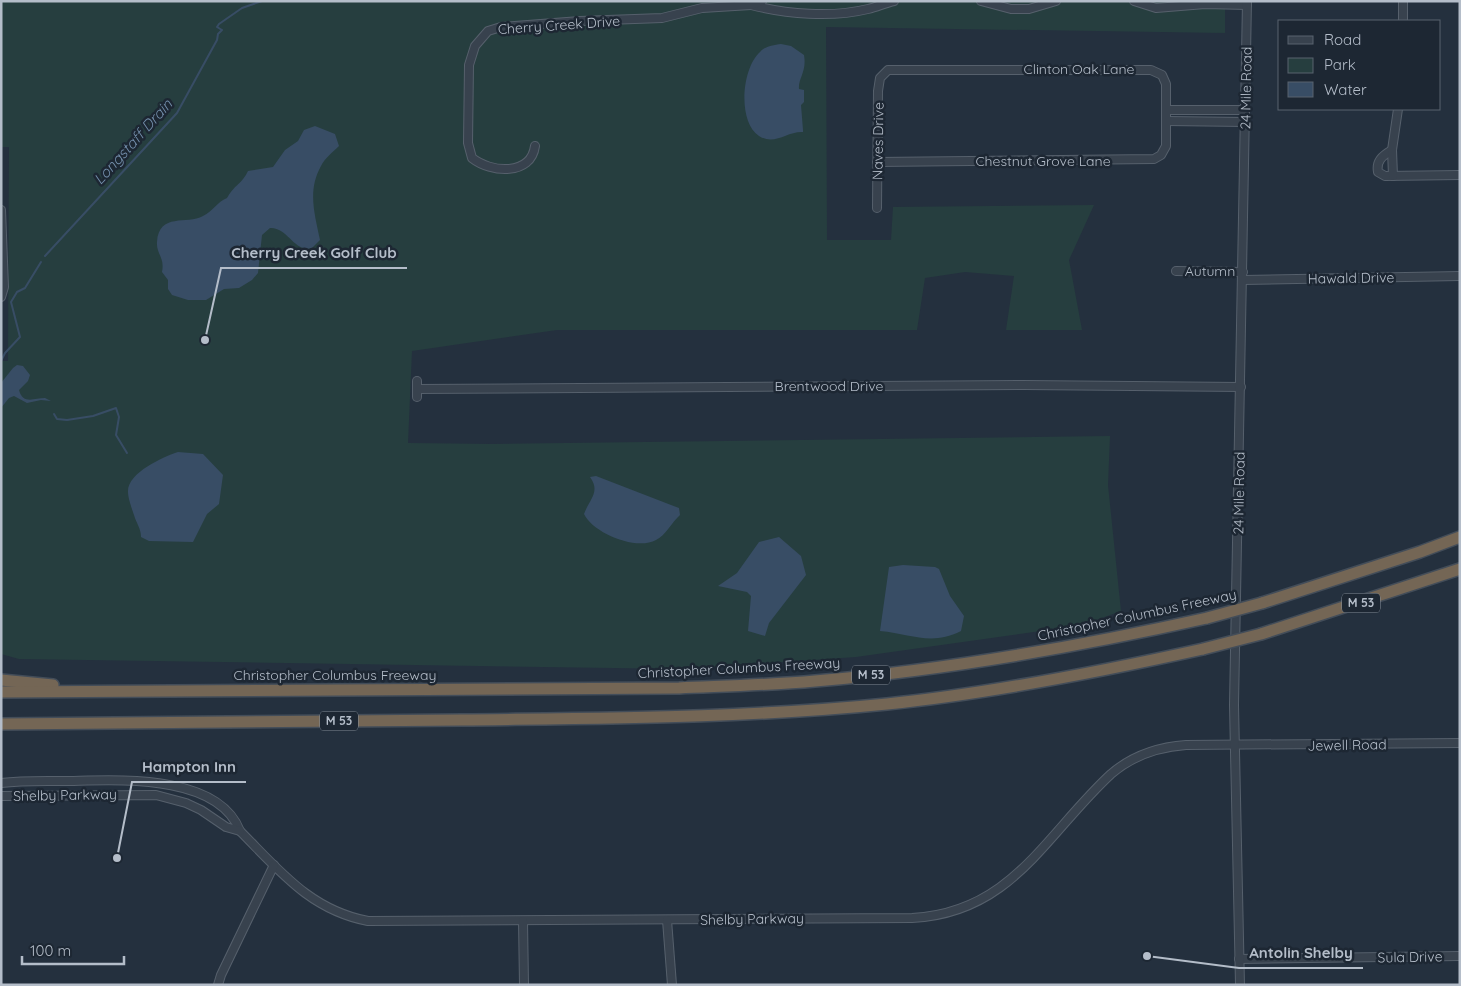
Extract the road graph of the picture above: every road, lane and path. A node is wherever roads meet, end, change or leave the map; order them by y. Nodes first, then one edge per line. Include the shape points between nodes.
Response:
1 (762, 1) edge
2 (789, 1) edge
3 (894, 1) edge
4 (981, 1) edge
5 (1056, 1) edge
6 (1134, 1) edge
7 (1403, 1) edge
8 (1197, 3) edge
9 (1247, 3) edge
10 (751, 5) junction
11 (790, 11) junction
12 (1403, 20) edge
13 (883, 74) joint
14 (1167, 110) junction
15 (1245, 110) junction
16 (1398, 110) edge
17 (1167, 120) junction
18 (1245, 122) junction
19 (535, 146) dead end
20 (1392, 150) junction
21 (877, 162) junction
22 (1460, 175) edge
23 (1393, 176) junction
24 (877, 208) dead end
25 (1, 210) edge
26 (1176, 271) dead end
27 (1243, 276) junction
28 (1460, 276) edge
29 (1, 297) edge
30 (1241, 387) junction
31 (417, 397) dead end
32 (1460, 537) edge
33 (1460, 569) edge
34 (1, 680) edge
35 (105, 690) junction
36 (1, 692) edge
37 (1, 724) edge
38 (76, 724) junction
39 (1, 730) edge
40 (1460, 743) edge
41 (1235, 745) junction
42 (1, 783) edge
43 (167, 784) junction
44 (156, 795) junction
45 (1, 796) edge
46 (240, 831) junction
47 (274, 865) junction
48 (667, 920) junction
49 (523, 921) junction
50 (1460, 956) edge
51 (1239, 959) junction
52 (218, 985) edge
53 (524, 985) edge
54 (672, 985) edge
55 (1240, 985) edge

1 - 10 street, Cherry Creek Drive
2 - 11 street
3 - 11 street, Cherry Creek Drive via 847,12
4 - 5 street via 1011,9 1029,9
6 - 8 street via 1156,8
7 - 12 street
8 - 9 street
9 - 15 street, 24 Mile Road
10 - 11 street, Cherry Creek Drive
10 - 19 street, Cherry Creek Drive via 702,8 662,18 501,27 488,32 476,46 469,65 468,143 472,158 488,168 518,168 529,162
13 - 14 street, Clinton Oak Lane via 894,69 1151,70 1165,80
13 - 21 street, Naves Drive via 878,91
14 - 15 street
14 - 17 street, Chestnut Grove Lane
15 - 18 street, 24 Mile Road
16 - 20 street
17 - 18 street
17 - 21 street, Chestnut Grove Lane via 1164,151 1158,158 1150,160
18 - 27 street, 24 Mile Road
20 - 23 street
20 - 23 street via 1382,156 1377,166 1378,172
21 - 24 street, Naves Drive
22 - 23 street
25 - 29 street via 4,287
26 - 27 street, Autumn
27 - 28 street, Hawald Drive
27 - 30 street, 24 Mile Road
30 - 31 street, Brentwood Drive via 417,385
30 - 41 street, 24 Mile Road
32 - 35 highway, Christopher Columbus Freeway / M 53, bridge via 1262,603 1126,636 987,661 814,681 679,688
33 - 38 highway, M 53, bridge via 1261,634 1203,649 1063,678 889,704 642,718
34 - 35 highway
35 - 36 highway, Christopher Columbus Freeway / M 53
37 - 38 highway, M 53
38 - 39 highway
40 - 41 street, Jewell Road
41 - 48 street, Shelby Parkway via 1166,747 1129,761 1105,780 1009,881 987,898 960,910 912,918
41 - 51 street, 24 Mile Road
42 - 43 street, Shelby Parkway via 116,780
43 - 44 street via 165,791
43 - 46 street, Shelby Parkway via 196,793 224,809 234,817
44 - 45 street, Shelby Parkway
44 - 46 street, Shelby Parkway via 186,803 226,827
46 - 47 street, Shelby Parkway
47 - 49 street, Shelby Parkway via 319,904 358,919 391,922
47 - 52 street
48 - 49 street, Shelby Parkway
48 - 54 street
49 - 53 street
50 - 51 street, Sula Drive
51 - 55 street, 24 Mile Road

